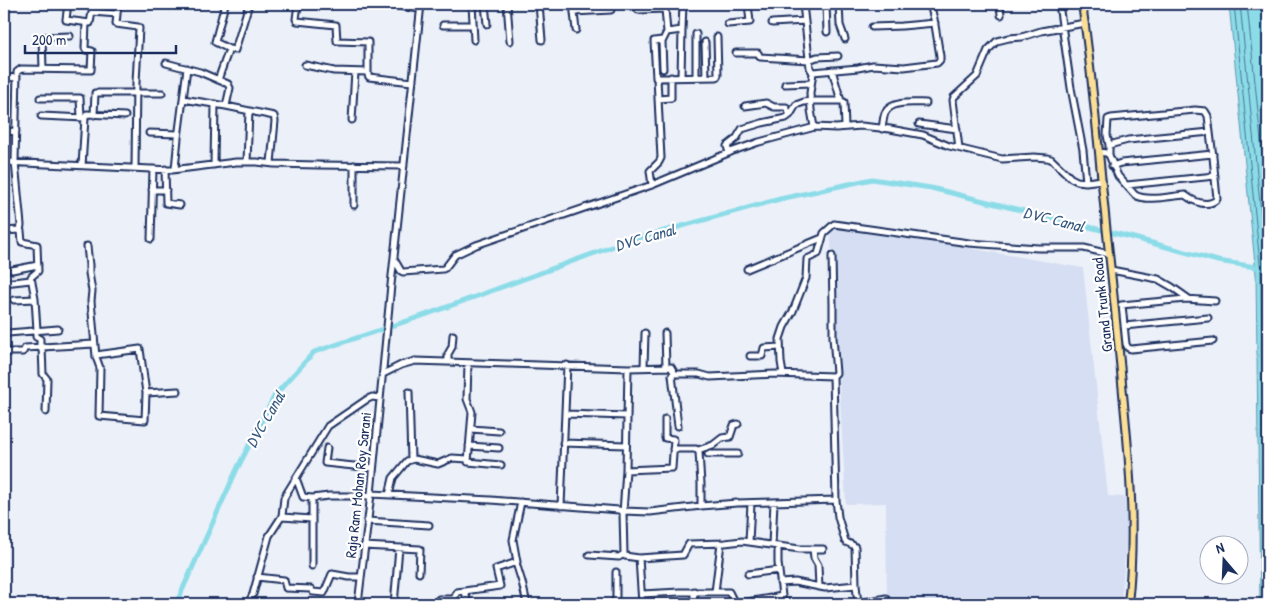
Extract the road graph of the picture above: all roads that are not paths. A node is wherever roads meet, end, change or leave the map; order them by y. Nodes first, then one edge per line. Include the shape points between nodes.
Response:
1 (68, 4) edge
2 (93, 4) edge
3 (118, 4) edge
4 (224, 4) edge
5 (249, 4) edge
6 (298, 4) edge
7 (394, 4) edge
8 (472, 4) edge
9 (485, 4) edge
10 (507, 4) edge
11 (539, 4) edge
12 (573, 4) edge
13 (683, 4) edge
14 (748, 4) edge
15 (803, 4) edge
16 (826, 4) edge
17 (838, 4) edge
18 (930, 4) edge
19 (1000, 4) edge
20 (1059, 4) edge
21 (1082, 4) edge
22 (629, 5) edge
23 (421, 6) edge
24 (611, 10) dead end
25 (92, 12) junction
26 (574, 12) junction
27 (117, 14) junction
28 (1002, 15) dead end
29 (805, 21) junction
30 (86, 22) junction
31 (772, 23) dead end
32 (935, 23) junction
33 (1085, 23) junction
34 (487, 24) dead end
35 (728, 24) dead end
36 (443, 25) dead end
37 (473, 25) junction
38 (872, 27) dead end
39 (1063, 27) junction
40 (576, 30) dead end
41 (682, 30) junction
42 (667, 32) junction
43 (827, 32) dead end
44 (696, 34) dead end
45 (70, 36) dead end
46 (717, 37) dead end
47 (845, 39) dead end
48 (474, 40) dead end
49 (542, 40) dead end
50 (662, 40) junction
51 (510, 41) dead end
52 (705, 42) dead end
53 (229, 49) junction
54 (736, 53) dead end
55 (838, 56) dead end
56 (809, 60) junction
57 (166, 63) dead end
58 (305, 65) dead end
59 (187, 68) junction
60 (663, 69) dead end
61 (43, 70) junction
62 (832, 70) junction
63 (355, 72) junction
64 (368, 72) junction
65 (813, 72) junction
66 (681, 77) junction
67 (696, 77) junction
68 (706, 77) junction
69 (4, 78) edge
70 (17, 78) junction
71 (657, 78) junction
72 (671, 78) junction
73 (218, 80) junction
74 (412, 82) junction
75 (811, 83) junction
76 (785, 84) dead end
77 (136, 92) junction
78 (162, 93) dead end
79 (40, 98) dead end
80 (183, 99) junction
81 (658, 99) junction
82 (810, 101) junction
83 (841, 101) junction
84 (926, 103) dead end
85 (215, 104) junction
86 (226, 106) junction
87 (745, 106) dead end
88 (249, 111) junction
89 (94, 115) junction
90 (790, 115) junction
91 (41, 116) dead end
92 (125, 116) dead end
93 (83, 118) junction
94 (352, 120) dead end
95 (919, 124) dead end
96 (814, 127) junction
97 (845, 127) junction
98 (882, 129) junction
99 (957, 129) junction
100 (16, 131) junction
101 (4, 132) edge
102 (1210, 132) junction
103 (149, 133) dead end
104 (178, 134) junction
105 (1109, 145) junction
106 (960, 148) junction
107 (1099, 152) junction
108 (728, 153) junction
109 (1213, 154) junction
110 (1108, 155) junction
111 (4, 162) edge
112 (15, 162) junction
113 (247, 162) junction
114 (271, 164) junction
115 (214, 165) junction
116 (82, 166) junction
117 (354, 166) junction
118 (404, 166) junction
119 (1112, 166) junction
120 (135, 168) junction
121 (153, 169) junction
122 (165, 170) junction
123 (175, 170) junction
124 (1215, 176) junction
125 (1086, 182) junction
126 (1102, 182) junction
127 (652, 185) junction
128 (1126, 185) junction
129 (152, 190) junction
130 (166, 190) junction
131 (180, 204) dead end
132 (354, 205) dead end
133 (4, 231) edge
134 (20, 231) junction
135 (822, 238) junction
136 (151, 239) dead end
137 (87, 246) dead end
138 (1109, 253) junction
139 (832, 256) dead end
140 (394, 259) junction
141 (38, 266) junction
142 (747, 269) dead end
143 (12, 270) dead end
144 (1111, 270) junction
145 (31, 280) junction
146 (4, 283) edge
147 (35, 299) junction
148 (1189, 299) junction
149 (14, 300) dead end
150 (1214, 301) dead end
151 (1118, 305) junction
152 (1208, 318) dead end
153 (1124, 326) junction
154 (36, 330) junction
155 (58, 330) dead end
156 (8, 333) dead end
157 (645, 333) dead end
158 (665, 333) dead end
159 (453, 335) dead end
160 (1213, 341) dead end
161 (94, 344) junction
162 (41, 347) junction
163 (780, 347) junction
164 (4, 352) edge
165 (96, 355) junction
166 (750, 356) dead end
167 (448, 362) junction
168 (468, 363) junction
169 (567, 365) junction
170 (644, 367) junction
171 (666, 367) junction
172 (628, 368) junction
173 (383, 371) junction
174 (674, 373) junction
175 (783, 374) junction
176 (833, 376) junction
177 (178, 391) dead end
178 (409, 392) dead end
179 (146, 393) junction
180 (380, 398) junction
181 (46, 412) dead end
182 (564, 414) junction
183 (627, 416) junction
184 (666, 419) dead end
185 (738, 424) dead end
186 (678, 426) dead end
187 (471, 430) junction
188 (499, 431) dead end
189 (563, 443) junction
190 (626, 445) junction
191 (469, 446) junction
192 (327, 448) dead end
193 (499, 448) dead end
194 (673, 448) junction
195 (698, 450) junction
196 (708, 454) dead end
197 (738, 454) dead end
198 (468, 459) junction
199 (411, 460) junction
200 (501, 465) dead end
201 (373, 468) junction
202 (626, 470) junction
203 (296, 478) junction
204 (370, 495) junction
205 (389, 495) junction
206 (312, 498) junction
207 (836, 500) junction
208 (521, 502) junction
209 (774, 502) junction
210 (751, 503) junction
211 (561, 506) junction
212 (701, 506) junction
213 (623, 512) junction
214 (282, 517) junction
215 (312, 519) junction
216 (367, 521) junction
217 (430, 525) dead end
218 (749, 542) junction
219 (721, 543) junction
220 (772, 545) junction
221 (364, 546) junction
222 (778, 546) junction
223 (399, 548) junction
224 (813, 549) junction
225 (823, 549) dead end
226 (624, 554) junction
227 (589, 555) dead end
228 (639, 558) junction
229 (516, 563) junction
230 (312, 566) dead end
231 (779, 570) junction
232 (616, 572) dead end
233 (419, 573) dead end
234 (748, 574) dead end
235 (257, 577) junction
236 (361, 577) junction
237 (780, 583) junction
238 (856, 585) junction
239 (819, 587) junction
240 (465, 591) junction
241 (694, 592) junction
242 (715, 592) junction
243 (642, 594) junction
244 (782, 596) junction
245 (886, 598) dead end
246 (439, 599) dead end
247 (248, 604) edge
248 (358, 604) edge
249 (394, 604) edge
250 (468, 604) edge
251 (527, 604) edge
252 (613, 604) edge
253 (642, 604) edge
254 (694, 604) edge
255 (783, 604) edge
256 (856, 604) edge
257 (1128, 604) edge

1 - 30 street via 66,20
2 - 25 street
3 - 27 street
4 - 53 street via 214,42
5 - 53 street via 235,50
6 - 64 street via 297,21 336,25 337,41 368,42
7 - 23 street
8 - 37 street
9 - 34 street
10 - 51 street
11 - 49 street
12 - 26 street
13 - 41 street
14 - 35 street via 750,22
15 - 29 street
16 - 17 street
16 - 43 street
17 - 47 street
18 - 32 street
19 - 28 street
20 - 39 street
21 - 33 main road, Grand Trunk Road
22 - 42 street via 635,5 638,10 664,9
23 - 74 street, Raja Ram Mohan Roy Sarani
24 - 26 street
25 - 27 street
25 - 30 street via 91,22
26 - 40 street
27 - 77 street via 116,24 139,28
29 - 31 street
29 - 56 street
30 - 61 street via 86,50 92,51 91,70
32 - 38 street
32 - 62 street via 940,56 937,63
33 - 39 street
33 - 107 main road, Grand Trunk Road
36 - 37 street
37 - 48 street
39 - 99 street via 1003,38 992,45 977,76 954,97
39 - 125 street
41 - 42 street
41 - 66 street
42 - 50 street
44 - 67 street
45 - 61 street via 42,37
46 - 68 street via 718,75
50 - 60 street
50 - 71 street via 654,41
52 - 68 street
53 - 73 street
54 - 56 street
55 - 56 street
56 - 65 street
57 - 59 street
58 - 63 street
59 - 73 street
59 - 80 street
61 - 70 street via 21,69
62 - 65 street
62 - 83 street
63 - 64 street
63 - 94 street
64 - 74 street via 369,77
65 - 75 street
66 - 67 street
66 - 72 street
67 - 68 street
69 - 70 street
70 - 100 street
71 - 72 street
71 - 81 street
72 - 81 street via 671,98
73 - 86 street via 230,87
74 - 118 street, Raja Ram Mohan Roy Sarani
75 - 76 street
75 - 82 street
77 - 78 street
77 - 89 street via 96,93
77 - 120 street
79 - 93 street via 80,98
80 - 85 street
80 - 104 street
81 - 127 street via 661,158 650,171
82 - 83 street
82 - 90 street via 796,105
82 - 96 street
83 - 97 street via 844,102
84 - 98 street via 890,108 885,114
85 - 86 street
85 - 115 street
86 - 88 street
87 - 90 street via 767,103 786,107
88 - 113 street
88 - 114 street via 274,118
89 - 92 street
89 - 93 street via 86,114
90 - 108 street via 742,129 727,146
91 - 93 street
93 - 116 street
95 - 99 street
96 - 97 street
96 - 108 street
97 - 98 street
98 - 106 street via 923,135
99 - 106 street
100 - 101 street
100 - 112 street
102 - 105 street via 1128,140
102 - 105 street via 1207,113 1201,110 1111,118 1107,123
102 - 109 street
103 - 104 street
104 - 123 street
105 - 110 street
106 - 125 street via 1002,159 1051,159 1077,182
107 - 110 street
107 - 126 main road, Grand Trunk Road
108 - 127 street
109 - 119 street
109 - 124 street
110 - 119 street
111 - 112 street
112 - 116 street
112 - 134 street
113 - 114 street
113 - 115 street
114 - 117 street
115 - 123 street
116 - 120 street
117 - 118 street
117 - 132 street
118 - 140 street, Raja Ram Mohan Roy Sarani
119 - 128 street
120 - 121 street
121 - 122 street
121 - 129 street
122 - 123 street
122 - 130 street
124 - 128 street
124 - 128 street via 1217,199 1209,203 1194,202 1185,195 1142,198 1135,196
125 - 126 street
126 - 138 main road, Grand Trunk Road
127 - 140 street via 476,244 455,255 443,269 403,272
129 - 130 street
129 - 136 street
130 - 131 street via 166,204
133 - 134 street
134 - 141 street via 23,243 37,244
135 - 138 street via 836,223 969,243 1084,248
135 - 142 street
135 - 163 street via 818,254 807,258 806,278 784,327
137 - 161 street
138 - 144 main road, Grand Trunk Road
139 - 176 street via 832,337 836,371
140 - 173 street, Raja Ram Mohan Roy Sarani
141 - 143 street
141 - 145 street
144 - 148 street via 1158,279
144 - 151 main road, Grand Trunk Road
145 - 146 street
145 - 147 street
147 - 149 street
147 - 154 street
148 - 150 street
148 - 151 street
151 - 153 street
151 - 257 main road, Grand Trunk Road via 1132,492 1132,564
152 - 153 street
153 - 160 street via 1126,344 1131,349
154 - 155 street
154 - 156 street
154 - 162 street
157 - 170 street
158 - 171 street
159 - 167 street
161 - 162 street
161 - 165 street
162 - 164 street
162 - 181 street via 43,374 47,380
163 - 166 street via 764,348 762,356
163 - 175 street
165 - 179 street via 141,350
165 - 179 street via 100,368 99,416 146,420
167 - 168 street
167 - 173 street via 407,363
168 - 169 street
168 - 187 street
169 - 172 street
169 - 182 street
170 - 171 street
170 - 172 street
171 - 174 street via 671,367
172 - 183 street
173 - 180 street, Raja Ram Mohan Roy Sarani
174 - 175 street via 710,377
174 - 186 street
175 - 176 street
176 - 207 street
177 - 179 street
178 - 199 street
180 - 201 street, Raja Ram Mohan Roy Sarani
180 - 203 street via 366,400 330,424
182 - 183 street
182 - 189 street
183 - 190 street
184 - 194 street via 665,438 673,439
185 - 195 street via 734,425 730,437
187 - 188 street
187 - 191 street
189 - 190 street
189 - 211 street
190 - 202 street
191 - 193 street
191 - 198 street
192 - 201 street via 326,463
194 - 195 street
194 - 202 street via 671,469
195 - 212 street
196 - 197 street
198 - 199 street via 452,458 438,464
198 - 200 street via 469,463
199 - 205 street via 393,478
201 - 204 street, Raja Ram Mohan Roy Sarani
202 - 213 street
203 - 206 street via 303,497
203 - 214 street via 284,498
204 - 205 street
204 - 206 street
204 - 216 street, Raja Ram Mohan Roy Sarani
205 - 208 street
206 - 215 street
207 - 209 street
207 - 238 street via 845,540 854,547
208 - 211 street
208 - 229 street via 513,540
209 - 210 street
209 - 220 street
210 - 212 street
210 - 218 street
211 - 213 street
212 - 213 street
213 - 226 street
214 - 215 street
214 - 235 street via 269,536
215 - 230 street
216 - 217 street
216 - 221 street, Raja Ram Mohan Roy Sarani
218 - 219 street
218 - 220 street
219 - 228 street via 689,544 683,555
219 - 242 street
220 - 222 street
221 - 223 street
221 - 236 street, Raja Ram Mohan Roy Sarani
222 - 224 street
222 - 231 street
223 - 233 street via 420,549
223 - 249 street
224 - 225 street
224 - 239 street
226 - 227 street
226 - 228 street
228 - 243 street
229 - 240 street via 496,569 500,586
229 - 251 street
231 - 234 street
231 - 237 street
232 - 252 street
235 - 236 street via 284,580 286,588 324,594 332,574
235 - 247 street
236 - 248 street, Raja Ram Mohan Roy Sarani
237 - 239 street via 795,582
237 - 244 street
238 - 239 street
238 - 256 street
240 - 246 street via 456,593 454,599
240 - 250 street
241 - 242 street
241 - 243 street
241 - 254 street
242 - 244 street via 729,592 734,602
243 - 253 street
244 - 255 street
245 - 256 street

